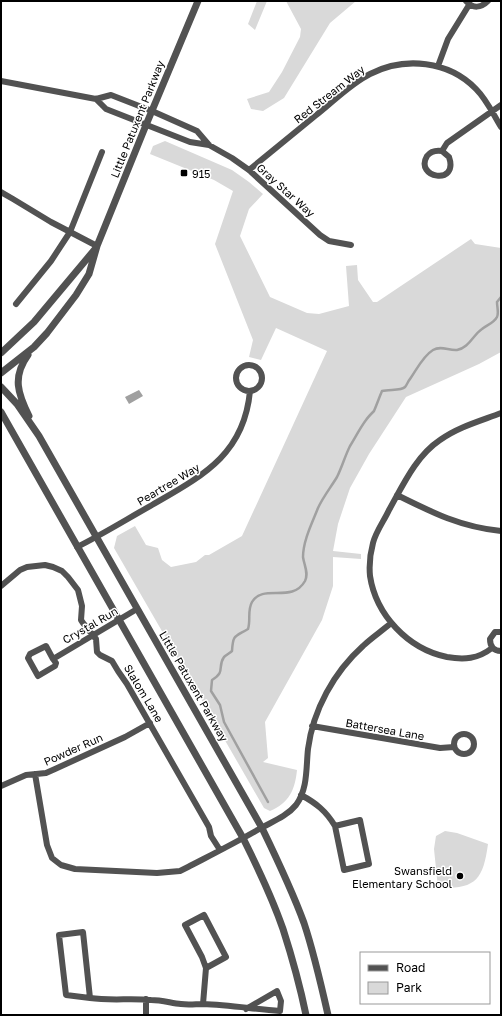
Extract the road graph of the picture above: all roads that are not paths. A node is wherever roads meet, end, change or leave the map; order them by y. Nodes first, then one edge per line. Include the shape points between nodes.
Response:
1 (198, 1) edge
2 (488, 1) edge
3 (468, 3) edge
4 (438, 66) junction
5 (1, 82) edge
6 (96, 99) junction
7 (501, 105) edge
8 (152, 111) junction
9 (492, 112) junction
10 (146, 125) junction
11 (501, 127) edge
12 (209, 145) junction
13 (442, 151) junction
14 (102, 152) dead end
15 (249, 170) junction
16 (1, 192) edge
17 (70, 232) junction
18 (351, 245) dead end
19 (97, 246) junction
20 (16, 304) dead end
21 (34, 347) junction
22 (1, 354) edge
23 (1, 373) edge
24 (1, 387) edge
25 (250, 391) junction
26 (1, 412) edge
27 (501, 413) edge
28 (39, 436) junction
29 (397, 495) junction
30 (501, 531) edge
31 (97, 537) junction
32 (77, 547) junction
33 (1, 586) edge
34 (137, 609) junction
35 (119, 620) junction
36 (391, 623) junction
37 (501, 632) edge
38 (94, 634) junction
39 (492, 648) junction
40 (501, 651) edge
41 (53, 659) junction
42 (150, 722) junction
43 (312, 726) junction
44 (454, 747) dead end
45 (35, 774) junction
46 (1, 786) edge
47 (302, 795) junction
48 (335, 826) junction
49 (262, 828) junction
50 (243, 838) junction
51 (220, 850) junction
52 (206, 968) junction
53 (90, 998) junction
54 (146, 999) junction
55 (203, 1004) junction
56 (246, 1009) junction
57 (146, 1015) edge
58 (306, 1015) edge
59 (328, 1015) edge

1 - 8 street, Little Patuxent Parkway
2 - 3 street via 477,7
3 - 4 street via 448,39
4 - 9 street, Red Stream Way via 466,80 485,100
4 - 15 street, Red Stream Way via 423,63 401,64 381,68 369,74
5 - 6 street
6 - 8 street, Gray Star Way via 111,96
6 - 10 street, Gray Star Way via 106,109
7 - 9 street
8 - 10 street, Little Patuxent Parkway
8 - 12 street, Gray Star Way via 197,131
9 - 11 street, Red Stream Way
9 - 13 street via 454,137
10 - 12 street, Gray Star Way via 190,142
10 - 19 street, Little Patuxent Parkway
12 - 15 street, Gray Star Way
13 - 13 street via 449,157 451,167 443,176 433,176 426,168 426,158 433,151
14 - 17 street
15 - 18 street, Gray Star Way via 320,235 329,241
16 - 17 street
17 - 19 street
17 - 20 street via 51,261
19 - 21 street, Little Patuxent Parkway via 89,274 76,295 61,317
19 - 22 street, Little Patuxent Parkway via 34,322
21 - 23 street, Little Patuxent Parkway
21 - 28 street via 22,362 18,384 21,400
24 - 28 street, Little Patuxent Parkway via 17,404
25 - 25 street via 260,386 262,379 258,369 252,366 244,367 238,372 237,380 240,387
25 - 31 street, Peartree Way via 249,405 237,438 217,463 194,481
26 - 32 street
27 - 29 street via 439,440 420,459
28 - 31 street, Little Patuxent Parkway
29 - 30 street via 447,519
29 - 36 street via 374,542 370,563 370,576 378,602
31 - 32 street, Peartree Way
31 - 34 street, Little Patuxent Parkway
32 - 35 street
33 - 38 street, Slalom Lane via 27,567 44,565 62,571 78,590 82,606 81,620
34 - 35 street, Crystal Run
34 - 49 street, Little Patuxent Parkway
35 - 38 street, Crystal Run
35 - 50 street
36 - 39 street via 413,643 439,656 476,658
36 - 43 street via 362,646 339,672 323,699
37 - 39 street via 492,635
38 - 41 street, Crystal Run
38 - 42 street, Slalom Lane via 97,652 112,661
39 - 40 street
41 - 41 street, Crystal Run via 46,646 30,654 28,658 38,676 55,666
42 - 45 street, Powder Run via 55,769
42 - 51 street, Slalom Lane
43 - 44 street, Battersea Lane via 440,748
43 - 47 street
45 - 46 street, Powder Run via 18,777
45 - 51 street via 47,845 52,858 61,865 75,869 170,872 180,871
47 - 48 street via 327,813
47 - 49 street via 290,811
48 - 48 street via 360,820 369,864 344,870
49 - 50 street
49 - 59 street, Little Patuxent Parkway via 304,923
50 - 51 street
50 - 58 street via 261,873 283,928
52 - 52 street via 226,957 204,915 185,925
52 - 55 street
53 - 53 street via 83,932 59,935 66,995
53 - 54 street
54 - 55 street
54 - 57 street
55 - 56 street
56 - 56 street via 280,1010 277,991

